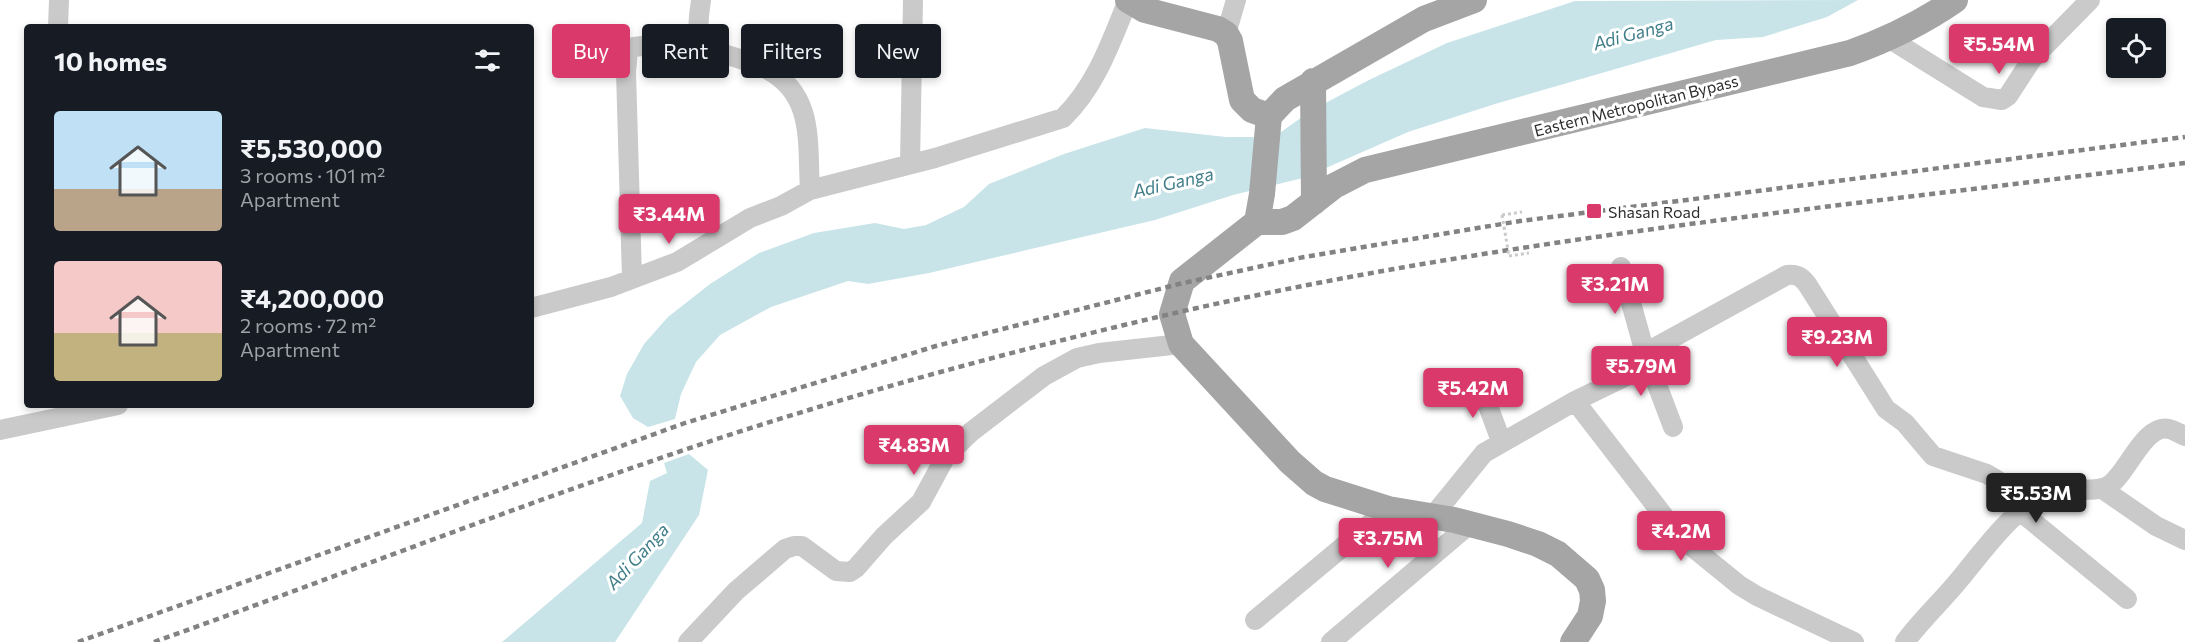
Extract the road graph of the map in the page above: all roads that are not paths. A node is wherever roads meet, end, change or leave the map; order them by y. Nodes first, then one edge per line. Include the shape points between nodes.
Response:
1 (59, 0) edge
2 (701, 0) edge
3 (913, 0) edge
4 (1128, 0) edge
5 (1236, 0) edge
6 (1474, 0) edge
7 (1955, 0) edge
8 (2090, 0) edge
9 (58, 24) edge
10 (700, 24) edge
11 (1226, 34) junction
12 (1890, 39) junction
13 (642, 46) edge
14 (729, 56) edge
15 (1313, 81) junction
16 (1269, 123) junction
17 (910, 164) junction
18 (810, 190) junction
19 (1314, 195) junction
20 (1257, 222) junction
21 (1621, 267) dead end
22 (632, 278) junction
23 (534, 307) edge
24 (1182, 344) junction
25 (1647, 359) junction
26 (1480, 384) dead end
27 (1575, 401) junction
28 (104, 408) edge
29 (1673, 427) dead end
30 (0, 430) edge
31 (2185, 436) edge
32 (1502, 441) junction
33 (2101, 488) junction
34 (1388, 509) junction
35 (2024, 510) junction
36 (1432, 517) junction
37 (1470, 524) junction
38 (2185, 540) edge
39 (2127, 598) dead end
40 (1255, 620) dead end
41 (688, 642) edge
42 (1331, 642) edge
43 (1573, 642) edge
44 (1854, 642) edge
45 (1905, 642) edge

1 - 9 street
2 - 10 street
3 - 17 street
4 - 11 main road via 1145,10
4 - 17 street via 1093,80 1064,118
5 - 11 street
6 - 15 main road via 1424,19
7 - 12 main road, Eastern Metropolitan Bypass
8 - 12 street via 2032,59 2002,100 1983,97
11 - 16 main road via 1242,100
12 - 19 main road, Eastern Metropolitan Bypass via 1850,53 1365,170
13 - 22 street via 628,51 626,72
14 - 18 street via 767,69 798,95 806,125
15 - 16 main road via 1285,99
15 - 19 main road
16 - 20 main road
17 - 18 street
18 - 22 street via 750,218 677,262
19 - 20 main road, Eastern Metropolitan Bypass via 1293,218
20 - 24 main road via 1182,281 1172,314
21 - 25 street
22 - 23 street
24 - 34 main road via 1314,483
24 - 41 street via 1099,353 1062,365 985,420 946,456 921,502 856,568 843,573 802,546 785,549 736,591
25 - 27 street
25 - 29 street
25 - 35 street via 1794,274 1807,284 1880,402 1905,423 1933,456 1987,474
26 - 32 street
27 - 32 street
27 - 44 street via 1680,537 1757,596
28 - 30 street
31 - 33 street via 2168,428 2158,430 2140,446 2118,476
32 - 36 street via 1470,468
33 - 35 street via 2052,491
33 - 38 street via 2156,526
34 - 36 main road
34 - 40 street
35 - 39 street
35 - 45 street via 1977,556
36 - 37 main road
37 - 42 street
37 - 43 main road via 1538,544 1558,554 1587,579 1593,601 1590,616

